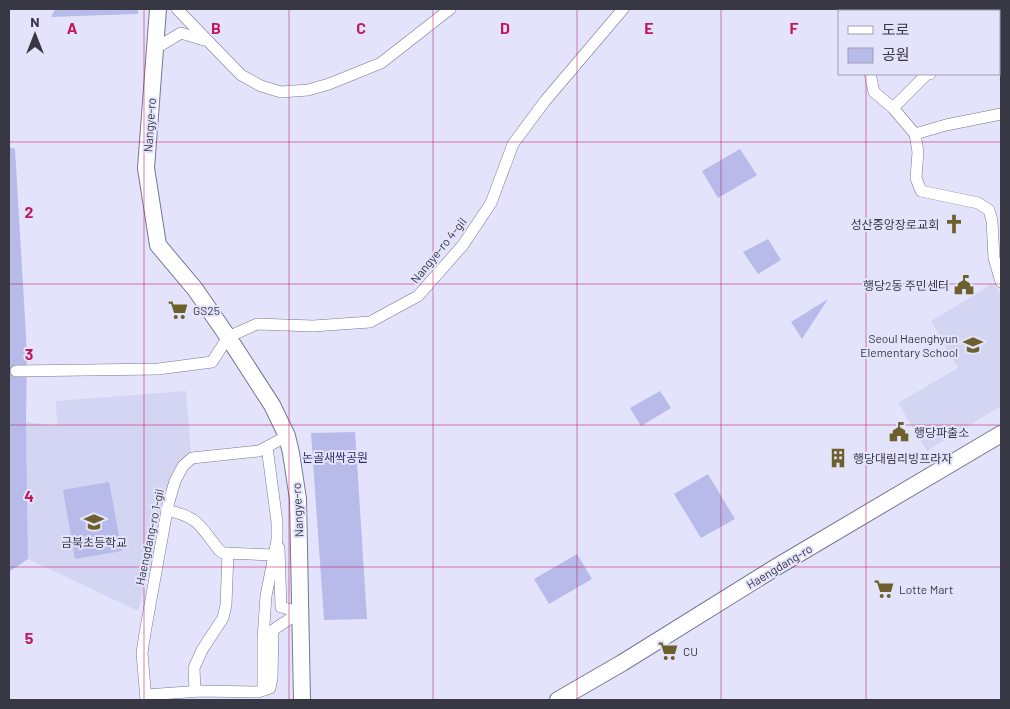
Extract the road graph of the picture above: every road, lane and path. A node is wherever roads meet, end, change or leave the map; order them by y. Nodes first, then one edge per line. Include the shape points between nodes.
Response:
1 (158, 9) edge
2 (177, 9) edge
3 (450, 9) edge
4 (623, 9) edge
5 (207, 41) junction
6 (156, 48) junction
7 (870, 75) edge
8 (917, 79) edge
9 (893, 108) junction
10 (1001, 114) edge
11 (915, 134) junction
12 (1001, 282) edge
13 (228, 336) junction
14 (16, 371) dead end
15 (1001, 434) edge
16 (287, 436) junction
17 (267, 447) junction
18 (167, 510) junction
19 (277, 540) junction
20 (228, 553) junction
21 (273, 555) junction
22 (300, 612) junction
23 (263, 690) junction
24 (195, 691) junction
25 (146, 698) edge
26 (302, 700) edge
27 (558, 700) edge

1 - 6 main road, Nangye-ro
2 - 5 street
3 - 5 street via 381,62 308,90 281,92 261,86 241,75
4 - 13 street, Nangye-ro 4-gil via 513,144 491,203 463,245 418,296 370,322 313,326 257,324
5 - 6 street via 181,33
6 - 13 main road, Nangye-ro via 146,168 158,245
7 - 9 street via 874,92
8 - 9 street
9 - 11 street
10 - 11 street
11 - 12 street via 918,152 916,178 921,191 978,203 989,210 994,258
13 - 14 street via 212,362 158,368
13 - 16 main road, Nangye-ro via 272,405
15 - 27 main road, Haengdang-ro
16 - 17 street, Haengdang-ro 1-gil
16 - 22 main road, Nangye-ro via 298,499
17 - 18 street, Haengdang-ro 1-gil via 259,451 192,458 183,466 175,482
17 - 19 street via 278,522
18 - 20 street via 197,521 219,550
18 - 25 street, Haengdang-ro 1-gil via 142,653
19 - 21 street
19 - 22 street via 281,607
20 - 21 street
20 - 24 street via 223,618 194,668
21 - 23 street via 265,604
22 - 23 street via 273,630 272,678 270,688
22 - 26 main road, Nangye-ro
23 - 24 street, Haengdang-ro 1-gil
24 - 25 street, Haengdang-ro 1-gil

